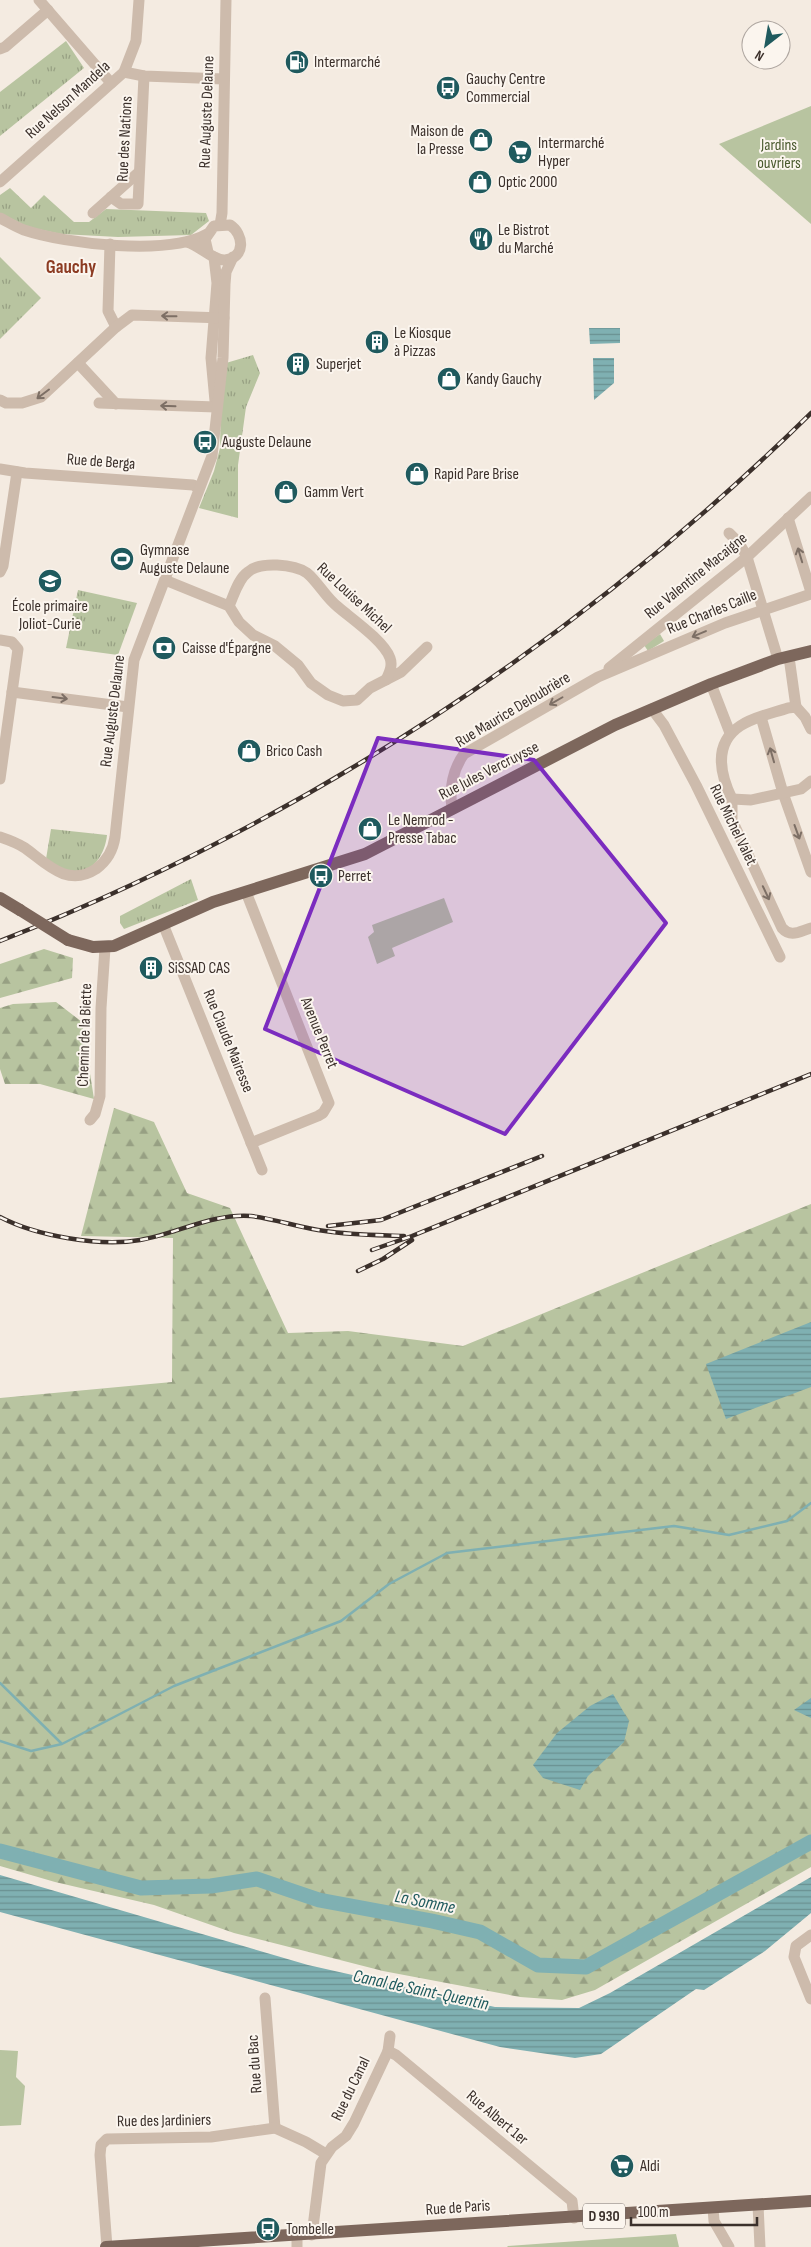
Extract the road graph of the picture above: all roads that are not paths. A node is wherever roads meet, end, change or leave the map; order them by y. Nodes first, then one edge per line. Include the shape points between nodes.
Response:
1 (139, 0) edge
2 (226, 0) edge
3 (42, 3) edge
4 (0, 49) edge
5 (124, 72) junction
6 (144, 76) junction
7 (224, 79) junction
8 (111, 83) junction
9 (139, 172) junction
10 (0, 182) edge
11 (111, 197) junction
12 (93, 212) dead end
13 (0, 218) edge
14 (220, 224) junction
15 (207, 234) junction
16 (187, 242) junction
17 (110, 244) junction
18 (211, 255) junction
19 (233, 257) junction
20 (220, 318) junction
21 (120, 323) junction
22 (211, 358) junction
23 (224, 358) junction
24 (78, 363) junction
25 (0, 400) edge
26 (99, 403) dead end
27 (116, 404) junction
28 (216, 408) junction
29 (0, 469) edge
30 (17, 472) junction
31 (199, 488) junction
32 (811, 497) edge
33 (788, 518) junction
34 (730, 533) dead end
35 (747, 557) junction
36 (0, 572) edge
37 (165, 580) junction
38 (811, 593) edge
39 (230, 606) junction
40 (763, 609) junction
41 (0, 640) edge
42 (427, 647) dead end
43 (811, 651) edge
44 (784, 658) junction
45 (598, 677) junction
46 (386, 680) junction
47 (711, 684) junction
48 (12, 692) junction
49 (128, 707) junction
50 (796, 707) junction
51 (652, 709) junction
52 (761, 717) junction
53 (811, 729) edge
54 (730, 734) junction
55 (0, 779) edge
56 (811, 781) edge
57 (783, 793) junction
58 (732, 799) junction
59 (452, 807) junction
60 (0, 837) edge
61 (811, 872) edge
62 (246, 892) junction
63 (0, 898) edge
64 (163, 924) junction
65 (811, 928) edge
66 (106, 948) junction
67 (780, 957) dead end
68 (90, 1120) dead end
69 (251, 1143) junction
70 (262, 1170) dead end
71 (811, 1936) edge
72 (266, 1998) dead end
73 (811, 1998) edge
74 (390, 2036) dead end
75 (388, 2051) junction
76 (275, 2128) junction
77 (326, 2154) junction
78 (811, 2201) edge
79 (758, 2205) junction
80 (713, 2208) junction
81 (574, 2218) junction
82 (312, 2235) junction
83 (297, 2241) edge
84 (179, 2245) edge
85 (758, 2246) edge
86 (107, 2247) edge
87 (729, 2247) edge

1 - 5 street, Rue Nelson Mandela via 136,41
2 - 7 street, Rue Auguste Delaune
3 - 4 street
3 - 8 street
5 - 6 street
5 - 8 street, Rue Nelson Mandela
6 - 7 street
6 - 9 street, Rue des Nations
7 - 14 street, Rue Auguste Delaune
8 - 10 street, Rue Nelson Mandela
9 - 11 street
9 - 11 street, Rue des Nations via 138,204 121,204
11 - 12 street
13 - 17 street via 23,230
14 - 15 street
14 - 19 street via 230,225 240,237 240,248
15 - 16 street
15 - 18 street via 205,243
16 - 17 street via 168,245
16 - 18 street
17 - 21 street via 108,311
18 - 19 street via 223,260
18 - 20 street, Rue Auguste Delaune
19 - 20 street, Rue Auguste Delaune via 226,272
20 -> 21 street via 132,315
20 - 22 street, Rue Auguste Delaune
20 - 23 street, Rue Auguste Delaune
21 - 24 street
22 - 23 street
22 - 28 street, Rue Auguste Delaune
23 - 28 street, Rue Auguste Delaune
24 -> 25 street via 31,401 15,404
24 - 27 street
26 - 27 street
28 -> 27 street
28 - 31 street, Rue Auguste Delaune via 212,456
29 - 30 street, Rue de Berga
30 - 31 street, Rue de Berga
30 - 36 street
31 - 37 street, Rue Auguste Delaune
32 - 33 street, Rue Valentine Macaigne
33 - 35 street, Rue Valentine Macaigne
38 -> 33 street
34 - 35 street
35 - 40 street
35 - 45 street, Rue Valentine Macaigne
37 - 39 street
37 - 49 street, Rue Auguste Delaune via 136,653
38 - 40 street, Rue Charles Caille
39 - 46 street via 239,622 253,635 275,646 328,695 343,701 357,700
39 - 46 street, Rue Louise Michel via 248,572 262,565 284,566 306,573 327,599 380,644 390,658 391,667
40 - 44 street
40 -> 45 street, Rue Charles Caille
41 - 48 street via 12,642 18,649
42 - 46 street via 401,672
43 - 44 main road, Rue Jules Vercruysse
44 - 47 main road, Rue Jules Vercruysse
44 - 50 street
45 -> 59 street, Rue Maurice Deloubrière via 464,754 452,784
47 - 51 main road, Rue Jules Vercruysse
47 - 54 street
48 -> 49 street
48 - 55 street
49 - 60 street, Rue Auguste Delaune via 115,837 105,861 93,871 70,876 55,872 24,848
50 - 52 street
50 - 53 street
51 - 59 main road, Rue Jules Vercruysse
51 - 67 street, Rue Michel Valet via 696,785
52 - 54 street via 741,724
57 -> 52 street
54 - 58 street via 722,748 720,761 724,784
56 - 57 street via 801,789
57 - 58 street via 751,800
57 -> 61 street
58 -> 65 street via 732,820 782,928 792,934
59 - 62 main road, Rue Jules Vercruysse via 365,854
62 - 64 main road, Rue Jules Vercruysse
62 - 69 street, Avenue Perret via 329,1103 318,1116
63 - 66 main road, Rue Jules Vercruysse, bridge via 68,940
64 - 66 main road, Rue Jules Vercruysse
64 - 69 street, Rue Claude Mairesse
66 - 68 street, Chemin de la Biette via 101,1008 100,1096
69 - 70 street, Rue Claude Mairesse
71 - 73 street via 796,1946 794,1957
72 - 76 street, Rue du Bac
74 - 75 street, Rue du Canal
75 - 77 street, Rue du Canal via 354,2123 346,2136
75 - 81 street, Rue Albert 1er via 572,2202
76 - 77 street
76 - 86 street, Rue des Jardiniers via 210,2137 118,2137 103,2142 100,2155
77 - 82 street via 321,2163
78 - 79 main road, Rue de Paris / D 930
79 - 80 main road, Rue de Paris / D 930
79 - 85 street
80 - 81 main road, Rue de Paris / D 930
80 - 87 street via 714,2221
81 - 82 main road, Rue de Paris / D 930
82 - 83 main road, Rue de Paris / D 930
83 - 84 main road, Rue de Paris / D 930
84 - 86 main road, Rue de Paris / D 930

